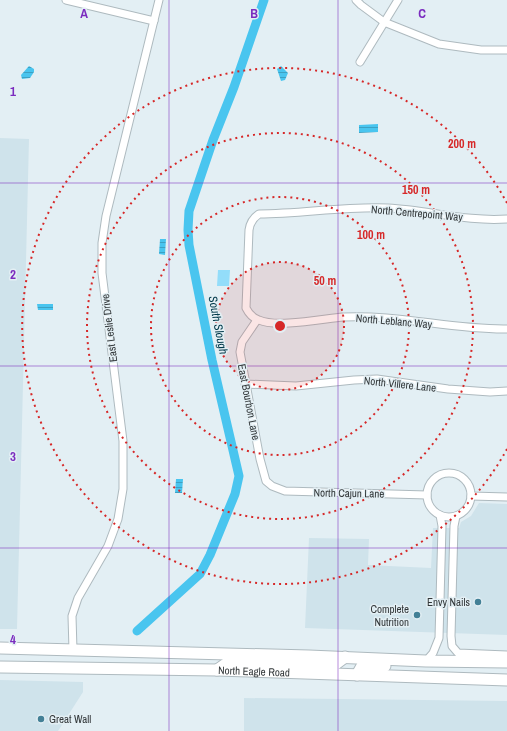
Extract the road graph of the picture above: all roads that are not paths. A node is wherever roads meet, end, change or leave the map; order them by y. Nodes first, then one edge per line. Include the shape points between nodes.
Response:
1 (66, 0) edge
2 (159, 0) edge
3 (356, 0) edge
4 (398, 0) edge
5 (154, 21) junction
6 (384, 22) junction
7 (507, 50) edge
8 (360, 62) dead end
9 (507, 219) edge
10 (257, 320) junction
11 (507, 329) edge
12 (245, 384) junction
13 (507, 391) edge
14 (272, 486) joint
15 (427, 495) junction
16 (471, 496) junction
17 (507, 497) edge
18 (440, 515) junction
19 (456, 516) junction
20 (0, 648) edge
21 (73, 650) junction
22 (507, 655) edge
23 (345, 657) junction
24 (426, 661) junction
25 (507, 662) edge
26 (0, 667) edge
27 (217, 670) junction
28 (357, 675) junction
29 (507, 680) edge

1 - 5 street
2 - 5 street, East Leslie Drive
3 - 6 street
4 - 6 street
5 - 21 street, East Leslie Drive via 106,216 102,243 102,273 123,441 123,489 118,519 108,546 78,598 72,616
6 - 7 street via 439,44 481,50
6 - 8 street
9 - 10 street, North Centrepoint Way via 495,220 381,208 259,214 250,224 249,230 246,308
10 - 11 street, North Leblanc Way via 274,324 344,317 375,317
10 - 12 street, East Bourbon Lane via 242,342 240,352
12 - 13 street, North Villere Lane via 296,386 377,379 448,389
12 - 14 street, East Bourbon Lane via 260,459 266,481
14 - 15 street, North Cajun Lane via 285,491
15 - 16 street via 430,484 436,477 451,473 464,479 469,485
15 - 18 street via 431,508
16 - 17 street
16 - 19 street via 464,511
18 - 19 street
18 - 24 street via 442,526 439,638 433,654
19 - 22 street via 452,646 458,653
20 - 21 highway, North Eagle Road
21 - 23 highway, North Eagle Road
23 - 24 highway, North Eagle Road
23 - 27 highway via 334,666 226,663
24 - 25 highway, North Eagle Road
24 - 28 highway via 422,667 362,666
26 - 27 highway, North Eagle Road
27 - 28 highway, North Eagle Road
28 - 29 highway, North Eagle Road

